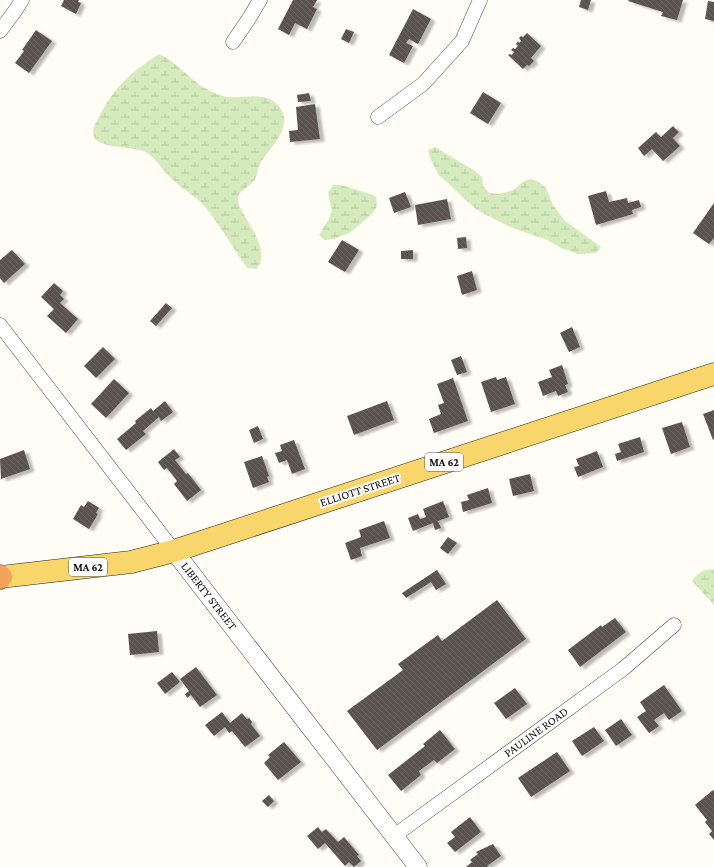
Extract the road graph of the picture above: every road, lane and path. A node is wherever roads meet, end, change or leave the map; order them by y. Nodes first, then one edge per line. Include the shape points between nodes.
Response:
1 (22, 0) edge
2 (260, 0) edge
3 (480, 0) edge
4 (0, 31) edge
5 (233, 42) dead end
6 (378, 117) dead end
7 (0, 326) edge
8 (714, 374) edge
9 (174, 551) junction
10 (0, 577) edge
11 (674, 624) dead end
12 (394, 836) junction
13 (418, 867) edge

1 - 4 street
2 - 5 street
3 - 6 street via 462,41 423,84
7 - 9 street, LIBERTY STREET
8 - 9 main road, ELLIOTT STREET / MA 62
9 - 10 main road, ELLIOTT STREET / MA 62 via 131,562
9 - 12 street, LIBERTY STREET
11 - 12 street, PAULINE ROAD via 622,669
12 - 13 street, LIBERTY STREET

